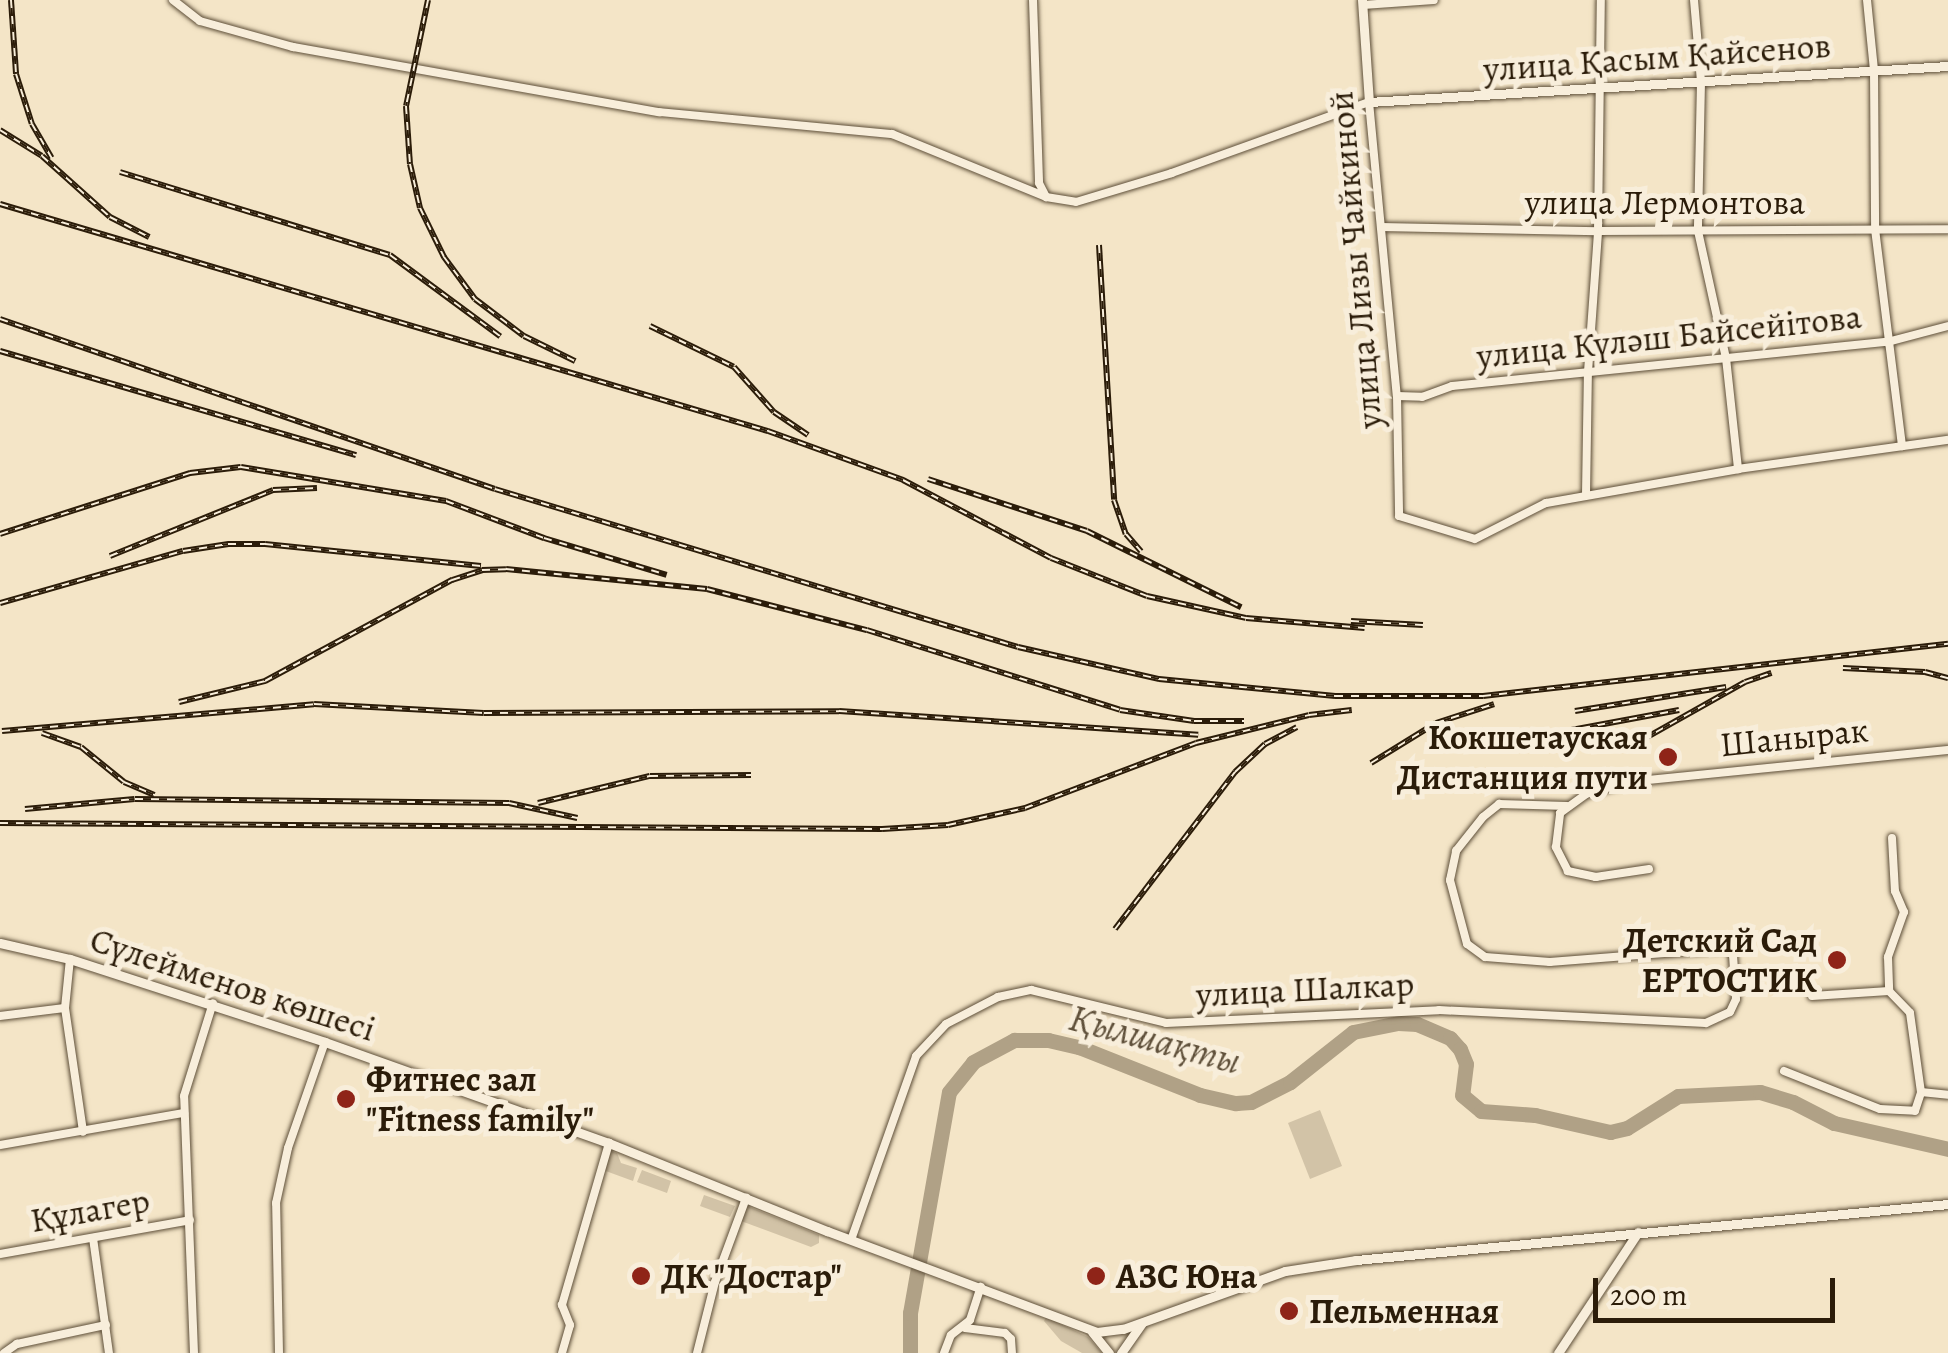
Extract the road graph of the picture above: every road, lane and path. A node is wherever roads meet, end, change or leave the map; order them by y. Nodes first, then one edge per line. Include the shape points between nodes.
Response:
1 (173, 0) edge
2 (1032, 0) edge
3 (1434, 0) edge
4 (1601, 0) edge
5 (1694, 0) edge
6 (1868, 0) edge
7 (1362, 2) edge
8 (1948, 66) edge
9 (1874, 70) junction
10 (1700, 82) junction
11 (1602, 88) junction
12 (1369, 102) junction
13 (1046, 197) junction
14 (1381, 226) junction
15 (1948, 228) edge
16 (1875, 229) junction
17 (1698, 230) junction
18 (1598, 231) junction
19 (1948, 326) edge
20 (1887, 342) junction
21 (1726, 358) junction
22 (1588, 372) junction
23 (1396, 396) junction
24 (1948, 440) edge
25 (1902, 446) junction
26 (1738, 469) junction
27 (1586, 495) junction
28 (1948, 750) edge
29 (1567, 806) junction
30 (1892, 838) dead end
31 (1649, 869) dead end
32 (0, 943) edge
33 (70, 959) junction
34 (1889, 990) junction
35 (1812, 996) dead end
36 (213, 1003) junction
37 (65, 1008) junction
38 (0, 1016) edge
39 (326, 1042) junction
40 (1784, 1071) dead end
41 (1921, 1092) junction
42 (1948, 1095) edge
43 (184, 1113) junction
44 (82, 1132) junction
45 (609, 1143) junction
46 (0, 1145) edge
47 (746, 1198) junction
48 (1948, 1204) edge
49 (190, 1220) junction
50 (1638, 1232) junction
51 (93, 1238) junction
52 (851, 1240) junction
53 (0, 1254) edge
54 (981, 1287) junction
55 (1149, 1317) junction
56 (106, 1325) junction
57 (965, 1328) junction
58 (1090, 1330) junction
59 (4, 1353) edge
60 (109, 1353) edge
61 (194, 1353) edge
62 (279, 1353) edge
63 (562, 1353) edge
64 (697, 1353) edge
65 (944, 1353) edge
66 (1012, 1353) edge
67 (1109, 1353) edge
68 (1121, 1353) edge
69 (1558, 1353) edge

1 - 13 street via 200,21 310,50 658,112 892,134
2 - 13 street via 1039,182
3 - 7 street
4 - 11 street
5 - 10 street
6 - 9 street
7 - 12 street, улица Лизы Чайкиной
8 - 9 street, улица Қасым Қайсенов
9 - 10 street, улица Қасым Қайсенов
9 - 16 street
10 - 11 street, улица Қасым Қайсенов
10 - 17 street
11 - 12 street, улица Қасым Қайсенов
11 - 18 street
12 - 13 street via 1076,202
12 - 14 street, улица Лизы Чайкиной
14 - 18 street, улица Лермонтова
14 - 23 street, улица Лизы Чайкиной
15 - 16 street, улица Лермонтова
16 - 17 street, улица Лермонтова
16 - 20 street
17 - 18 street, улица Лермонтова
17 - 21 street
18 - 22 street
19 - 20 street, улица Күләш Байсейітова
20 - 21 street, улица Күләш Байсейітова
20 - 25 street
21 - 22 street, улица Күләш Байсейітова
21 - 26 street
22 - 23 street, улица Күләш Байсейітова
22 - 27 street
23 - 27 street, улица Лизы Чайкиной via 1399,516 1475,538 1546,503
24 - 25 street
25 - 26 street
26 - 27 street
28 - 29 street, Шанырак via 1627,782
29 - 31 street via 1554,832 1568,871 1596,877
29 - 52 street, улица Шалкар via 1500,804 1456,850 1450,880 1471,949 1485,957 1550,962 1731,950 1734,1006 1723,1017 1706,1022 1439,1010 1166,1023 1031,990 998,996 946,1024 916,1056
30 - 34 street via 1904,912 1888,957
32 - 33 street, Сүлейменов көшесі
33 - 36 street, Сүлейменов көшесі
33 - 37 street
34 - 35 street
34 - 41 street via 1910,1013
36 - 39 street, Сүлейменов көшесі
36 - 43 street via 186,1084
37 - 38 street
37 - 44 street
39 - 45 street, Сүлейменов көшесі
39 - 62 street via 288,1148 276,1204
40 - 41 street via 1880,1109 1915,1111
41 - 42 street
43 - 44 street
43 - 49 street
44 - 46 street
45 - 47 street, Сүлейменов көшесі
45 - 63 street via 562,1305 570,1326
47 - 52 street, Сүлейменов көшесі
47 - 64 street
48 - 50 street
49 - 51 street, Құлагер
49 - 61 street
50 - 55 street via 1286,1271
50 - 69 street
51 - 53 street, Құлагер
51 - 56 street
52 - 54 street, Сүлейменов көшесі
54 - 57 street
54 - 58 street, Сүлейменов көшесі
55 - 58 street via 1112,1332
55 - 68 street
56 - 59 street via 17,1344
56 - 60 street
57 - 65 street
57 - 66 street via 1004,1333
58 - 67 street

